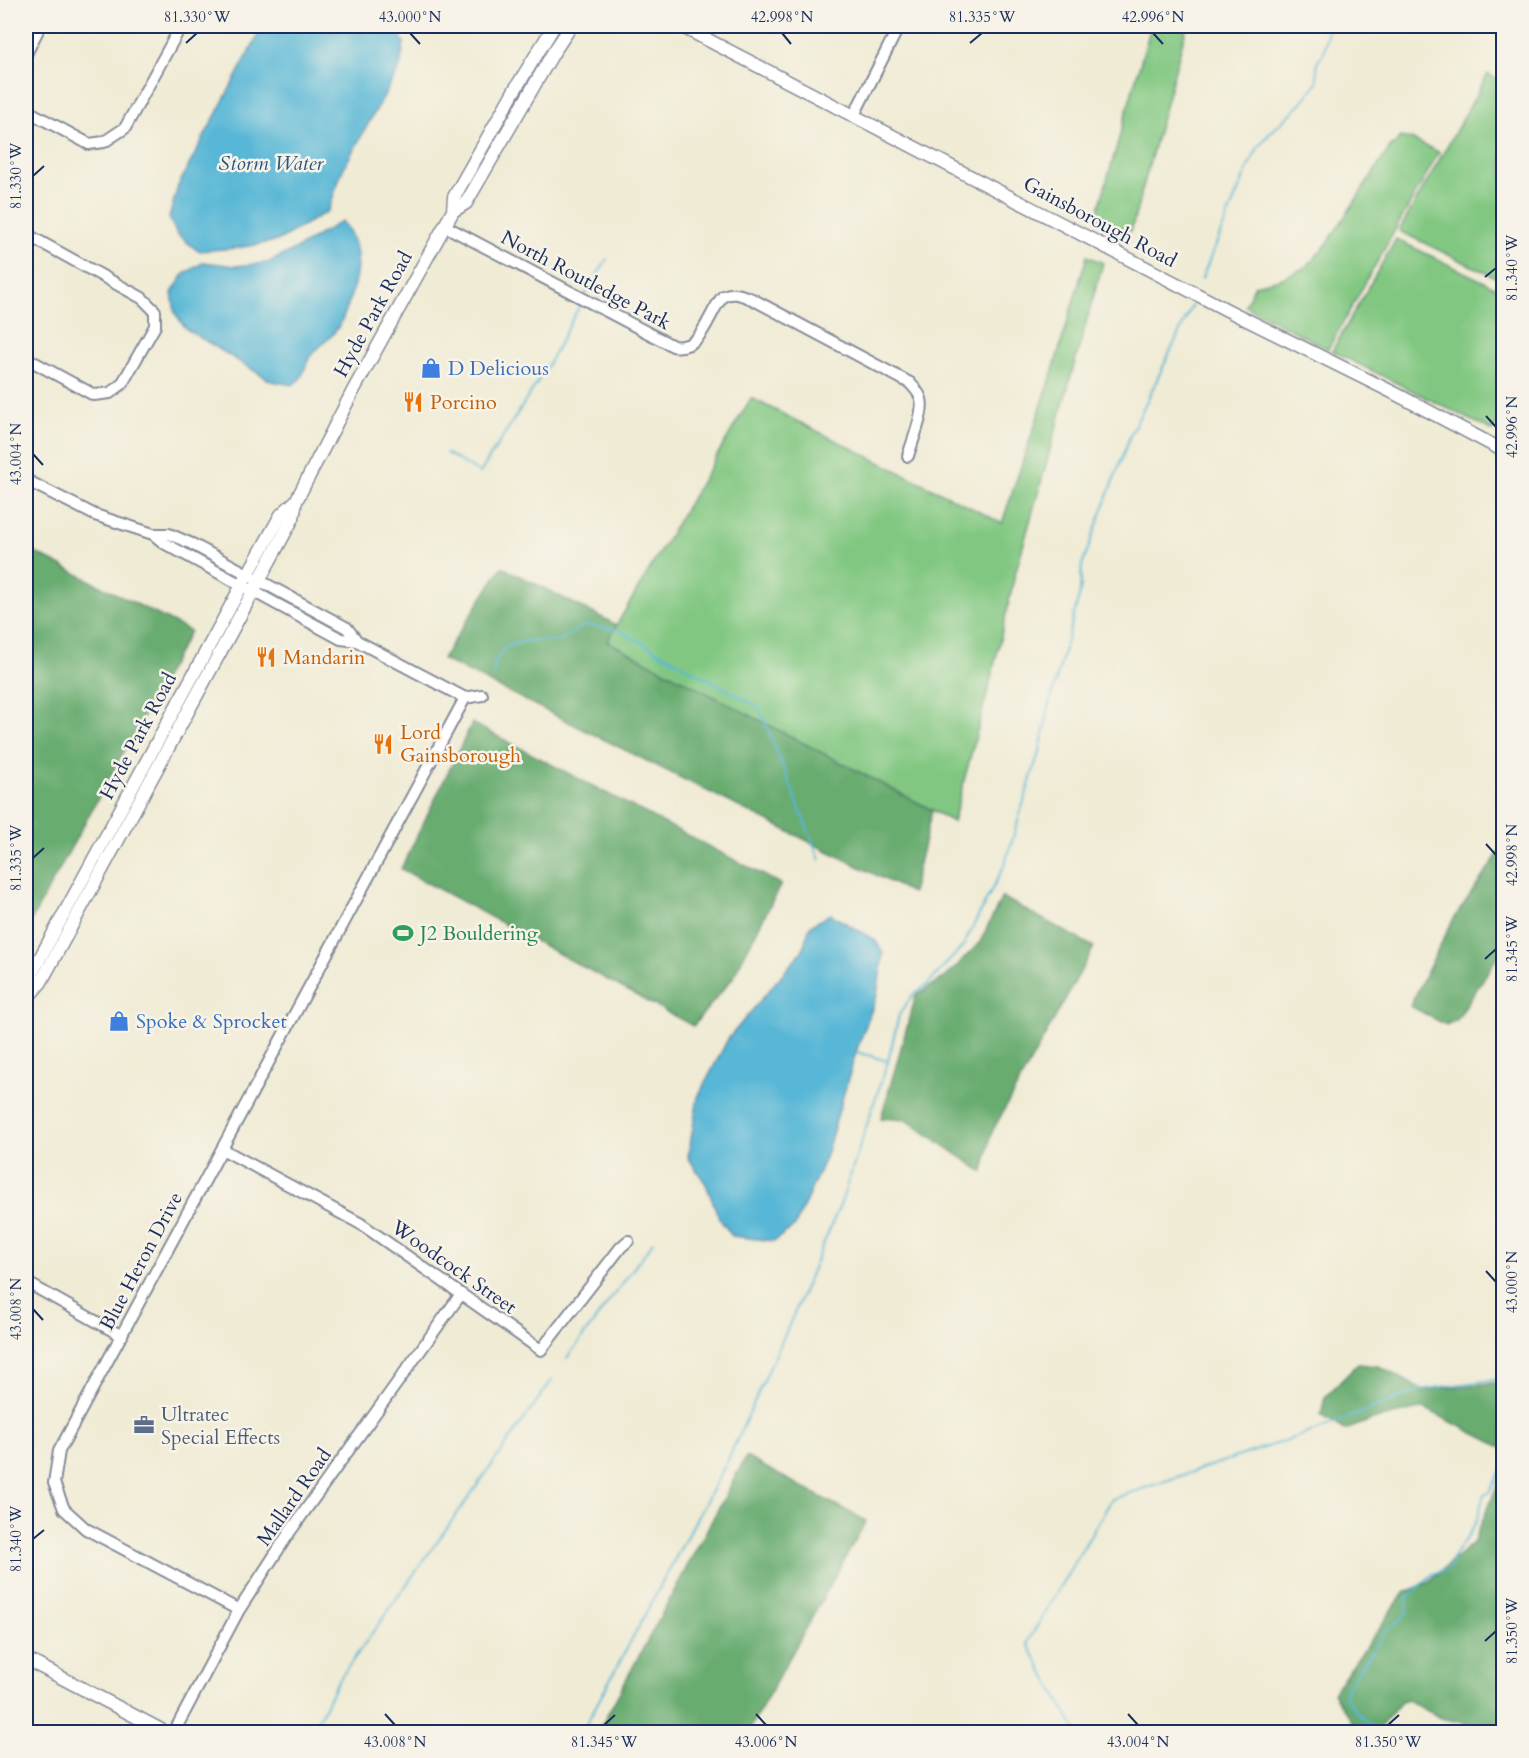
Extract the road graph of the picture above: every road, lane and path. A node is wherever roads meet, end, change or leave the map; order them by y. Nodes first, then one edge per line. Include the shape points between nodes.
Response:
1 (40, 26) edge
2 (182, 26) edge
3 (554, 26) edge
4 (571, 26) edge
5 (681, 26) edge
6 (900, 26) edge
7 (26, 54) edge
8 (26, 110) edge
9 (855, 115) junction
10 (453, 211) junction
11 (445, 226) junction
12 (26, 234) edge
13 (26, 358) edge
14 (1503, 451) edge
15 (909, 456) dead end
16 (26, 480) edge
17 (250, 582) junction
18 (482, 695) dead end
19 (465, 698) junction
20 (26, 1000) edge
21 (222, 1149) junction
22 (628, 1240) dead end
23 (26, 1282) edge
24 (461, 1294) junction
25 (122, 1336) junction
26 (239, 1610) junction
27 (26, 1659) edge
28 (165, 1732) edge
29 (174, 1732) edge

1 - 7 street
2 - 8 street via 125,128 104,142 89,144
3 - 10 main road, Hyde Park Road via 454,197
4 - 10 main road, Hyde Park Road via 466,203
5 - 9 main road, Gainsborough Road
6 - 9 street
9 - 14 main road, Gainsborough Road
10 - 11 main road, Hyde Park Road
11 - 15 street, North Routledge Park via 673,346 694,343 723,296 737,293 752,299 910,383 922,400
11 - 17 main road, Hyde Park Road via 353,391 296,501 293,518
12 - 13 street via 142,298 155,311 155,326 122,384 110,393 94,395
16 - 17 street via 95,515 153,534 164,543
17 - 19 street via 341,639 357,641
17 - 20 main road, Hyde Park Road via 41,982
18 - 19 street
19 - 21 street, Blue Heron Drive
21 - 24 street, Woodcock Street via 361,1224
21 - 25 street, Blue Heron Drive
22 - 24 street, Woodcock Street via 541,1350
23 - 25 street
24 - 26 street, Mallard Road via 289,1533
25 - 26 street, Blue Heron Drive via 59,1451 54,1483 64,1509 86,1530
26 - 29 street, Mallard Road
27 - 28 main road

